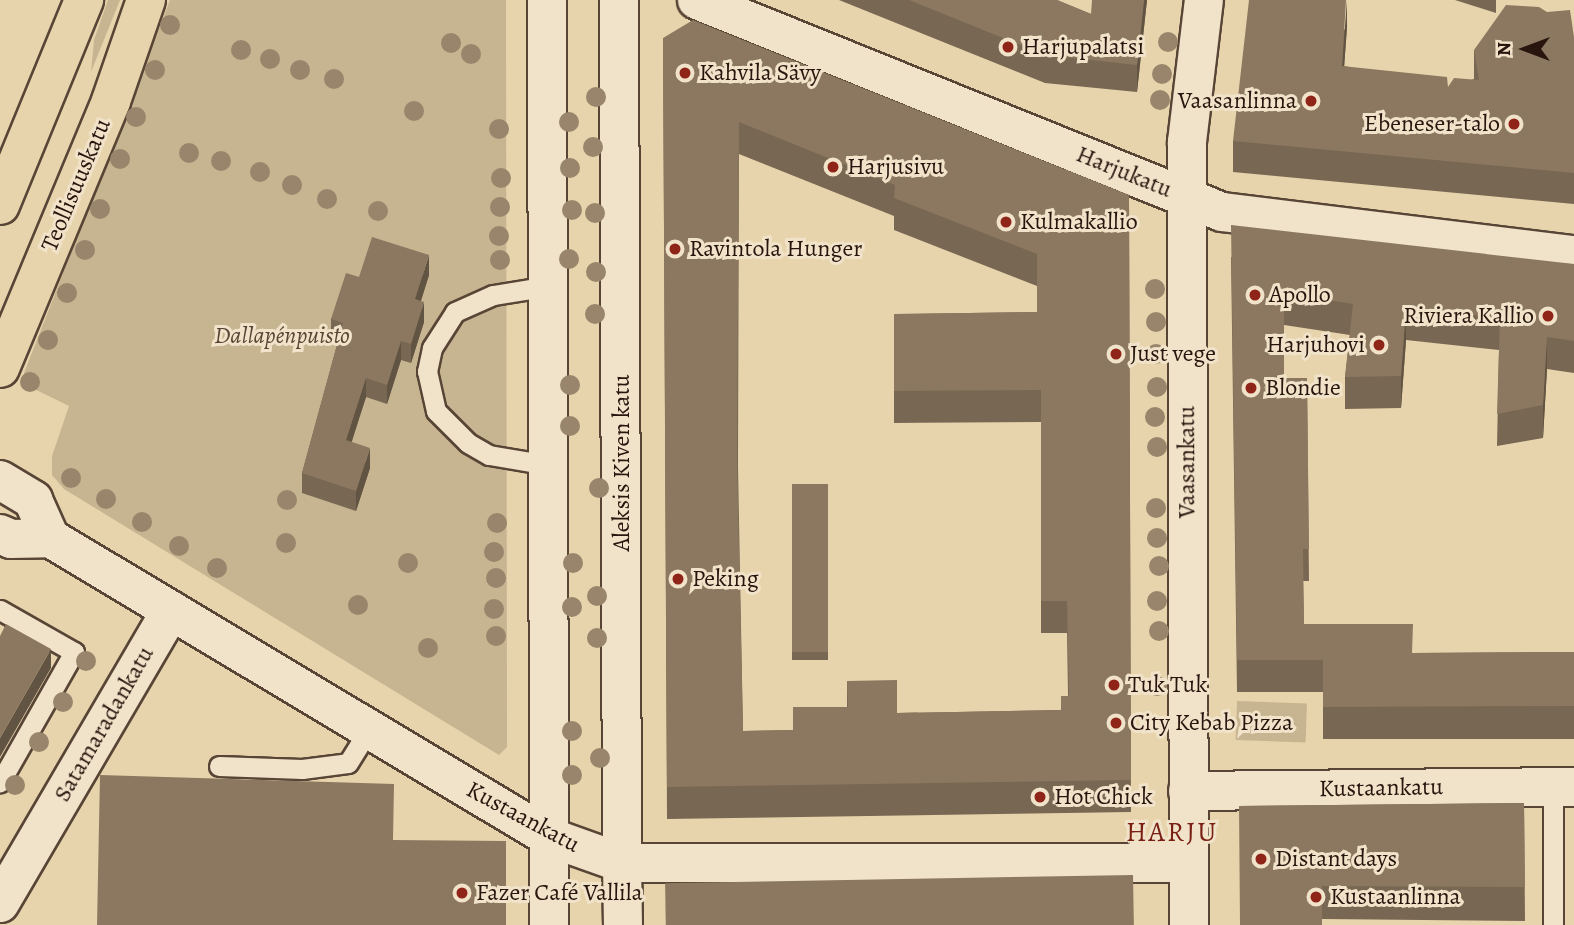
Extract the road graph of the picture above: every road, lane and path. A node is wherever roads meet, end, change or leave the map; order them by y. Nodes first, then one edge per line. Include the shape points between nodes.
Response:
1 (84, 0) edge
2 (146, 0) edge
3 (547, 0) edge
4 (620, 0) edge
5 (697, 0) edge
6 (1204, 0) edge
7 (1186, 197) junction
8 (0, 205) edge
9 (1574, 255) edge
10 (549, 286) junction
11 (0, 368) edge
12 (549, 465) junction
13 (0, 480) edge
14 (0, 534) edge
15 (50, 538) junction
16 (0, 610) edge
17 (171, 610) junction
18 (369, 729) junction
19 (219, 766) dead end
20 (0, 782) edge
21 (1563, 787) edge
22 (1188, 791) junction
23 (549, 837) junction
24 (622, 863) junction
25 (1188, 863) junction
26 (0, 903) edge
27 (550, 925) edge
28 (623, 925) edge
29 (1189, 925) edge
30 (1553, 925) edge

1 - 8 main road
2 - 11 main road, Teollisuuskatu via 111,101
3 - 10 street
4 - 24 street, Aleksis Kiven katu
5 - 7 street, Harjukatu
6 - 7 street, Vaasankatu via 1187,142
7 - 9 street, Harjukatu via 1222,212
7 - 22 street, Vaasankatu
10 - 12 street
10 - 12 lane via 493,295 455,312 432,348 426,371 436,411 468,443 489,455
12 - 23 street
13 - 15 street via 33,500
14 - 15 street via 11,539
15 - 17 street, Kustaankatu
16 - 20 lane via 74,652
17 - 18 street, Kustaankatu
17 - 26 street, Satamaradankatu
18 - 19 lane via 348,763 302,769
18 - 23 street, Kustaankatu
21 - 22 street, Kustaankatu
21 - 30 lane
22 - 25 street, Vaasankatu
23 - 24 street, Kustaankatu
23 - 27 street
24 - 25 street, Kustaankatu
24 - 28 street, Aleksis Kiven katu
25 - 29 street, Vaasankatu

